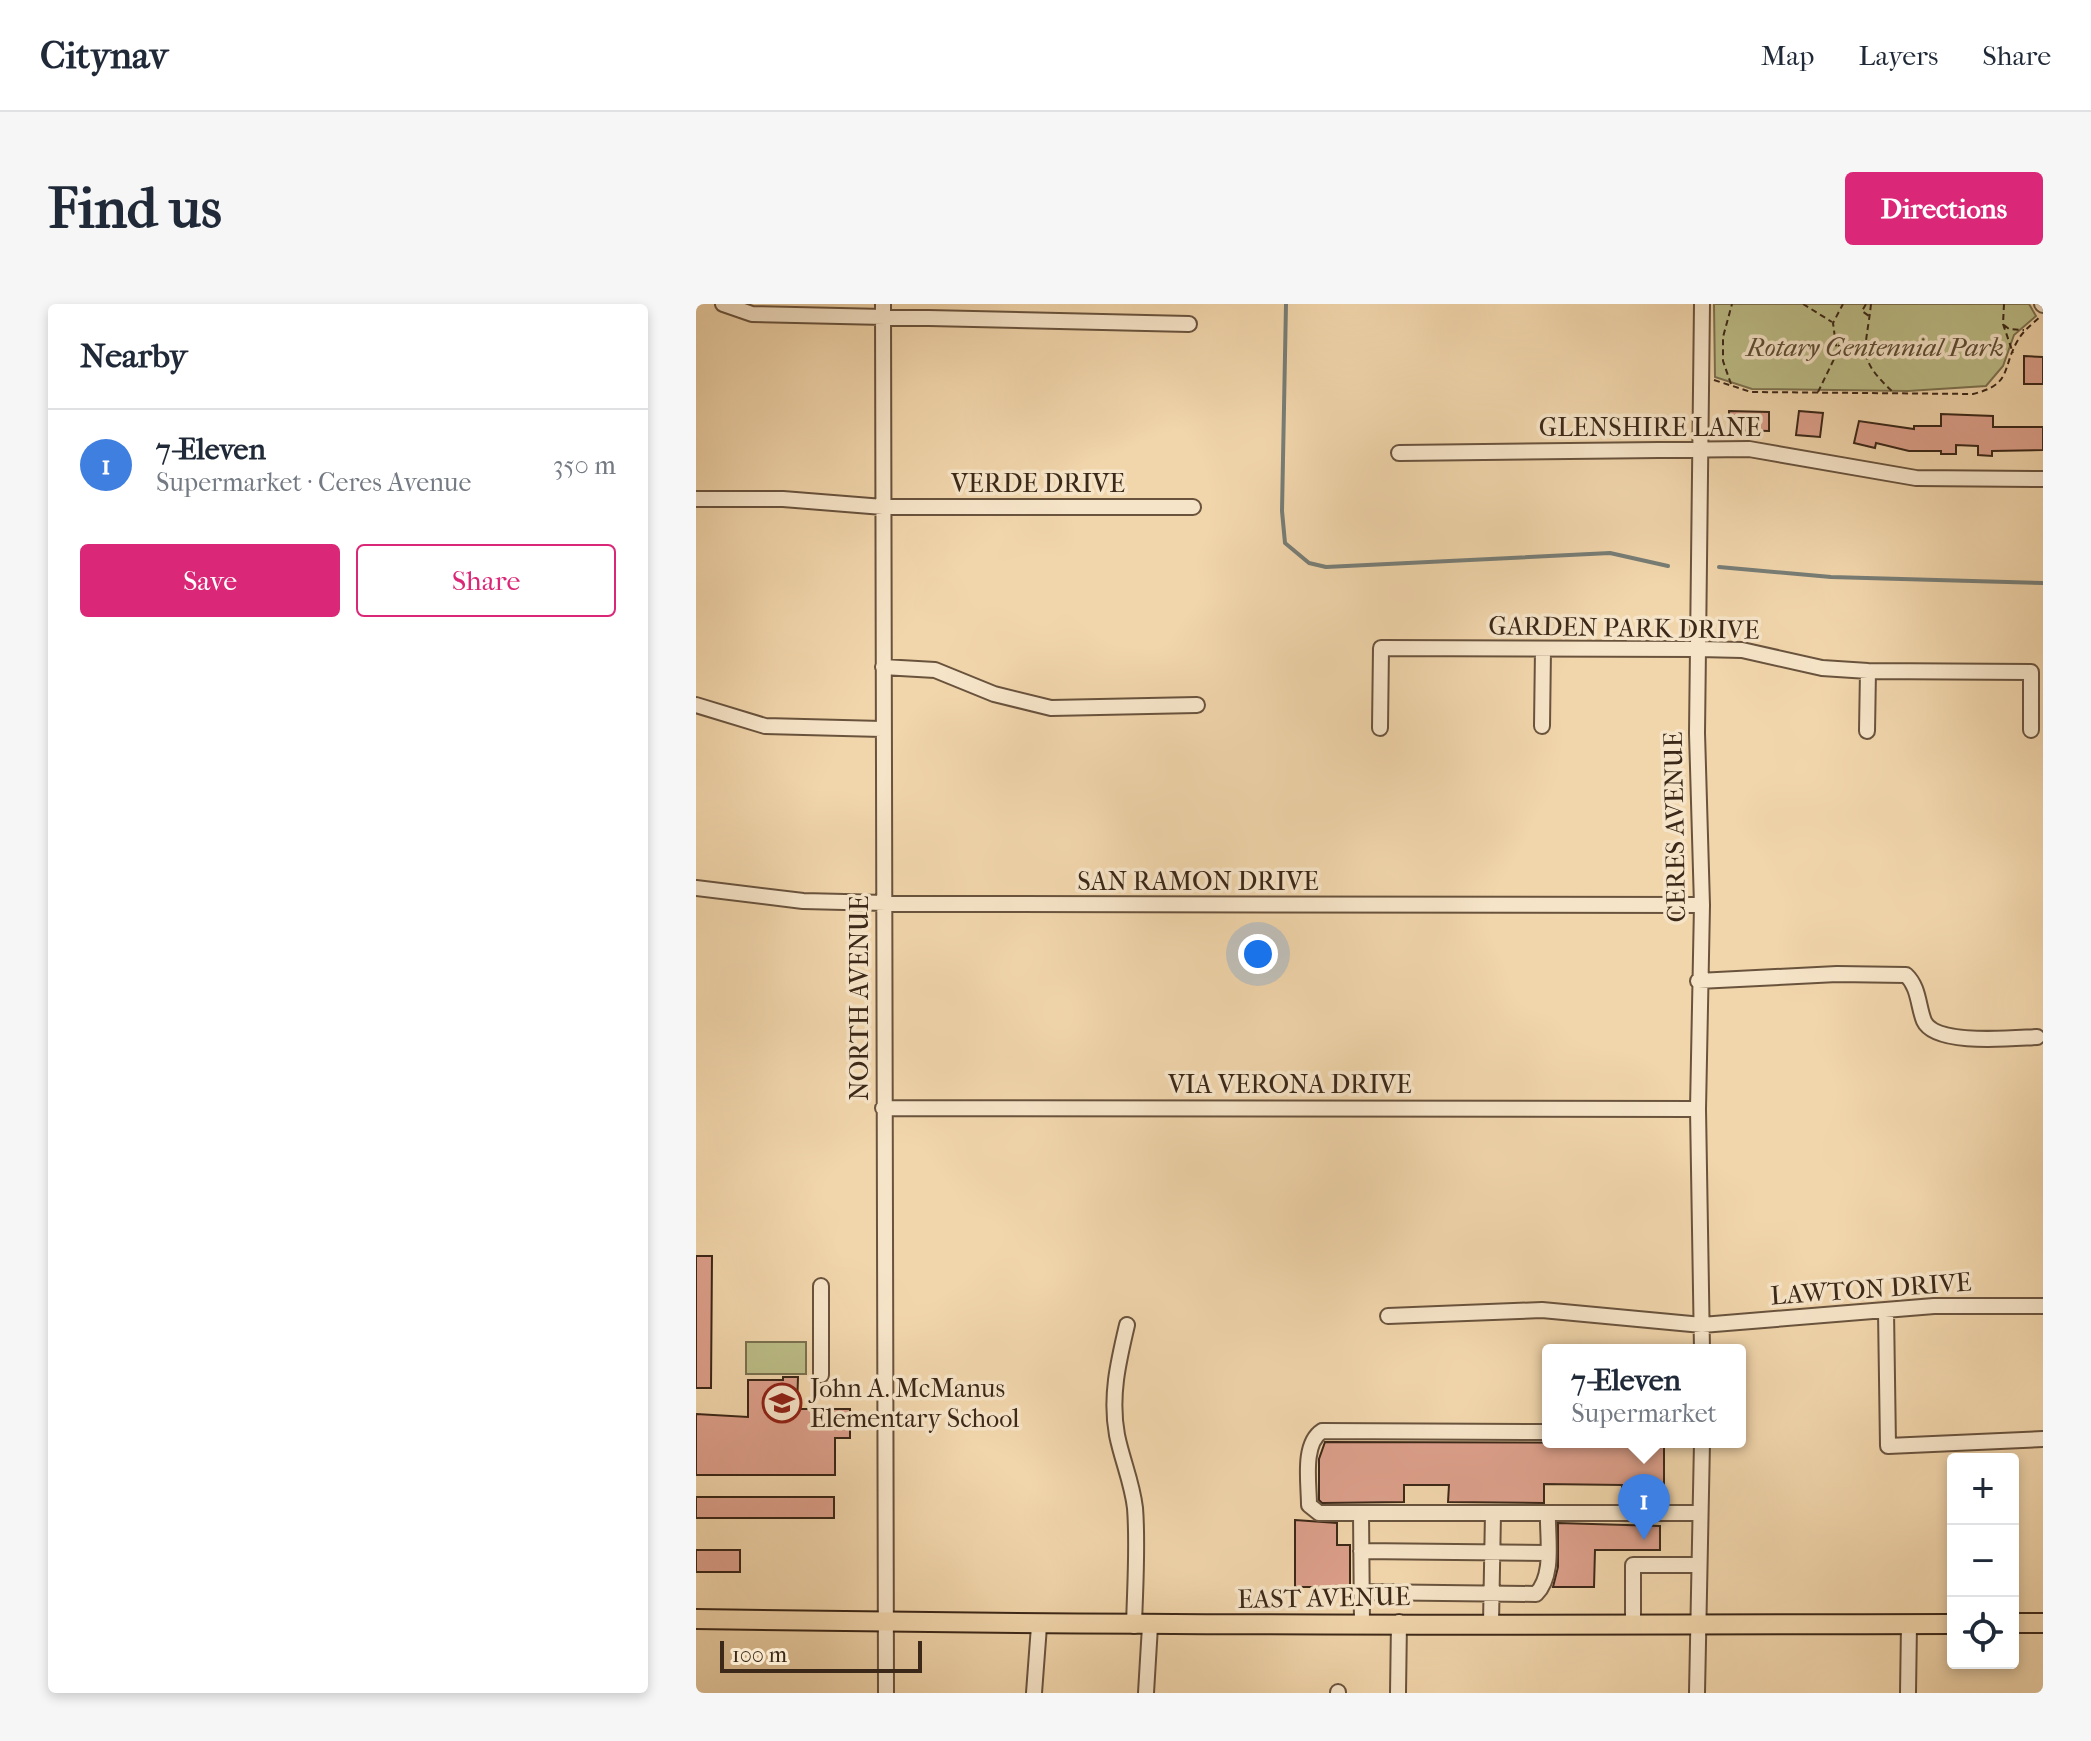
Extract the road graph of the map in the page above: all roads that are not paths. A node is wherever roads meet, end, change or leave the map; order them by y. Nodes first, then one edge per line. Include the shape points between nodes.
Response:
1 (723, 304) edge
2 (1702, 304) edge
3 (882, 310) edge
4 (1189, 324) dead end
5 (1700, 448) junction
6 (1399, 453) dead end
7 (2043, 479) edge
8 (696, 499) edge
9 (883, 507) junction
10 (1193, 507) dead end
11 (1543, 649) junction
12 (1699, 649) junction
13 (883, 667) junction
14 (1868, 671) junction
15 (696, 705) edge
16 (1197, 705) dead end
17 (1542, 726) dead end
18 (1380, 728) dead end
19 (882, 729) junction
20 (2031, 730) dead end
21 (1867, 731) dead end
22 (696, 888) edge
23 (883, 903) junction
24 (1702, 905) junction
25 (1698, 981) junction
26 (2037, 1037) dead end
27 (883, 1108) junction
28 (1698, 1109) junction
29 (821, 1286) dead end
30 (2043, 1306) edge
31 (1886, 1311) junction
32 (1388, 1316) dead end
33 (1127, 1325) dead end
34 (1702, 1325) junction
35 (1702, 1344) edge
36 (821, 1375) dead end
37 (1542, 1432) edge
38 (2043, 1439) edge
39 (1702, 1448) edge
40 (1361, 1513) junction
41 (1493, 1513) junction
42 (1548, 1513) junction
43 (1700, 1513) junction
44 (1361, 1551) junction
45 (1492, 1553) junction
46 (1547, 1553) junction
47 (1699, 1565) junction
48 (1361, 1592) junction
49 (1491, 1594) junction
50 (696, 1619) edge
51 (886, 1622) junction
52 (1399, 1622) junction
53 (1362, 1623) junction
54 (1491, 1623) junction
55 (2019, 1623) edge
56 (2043, 1623) edge
57 (1633, 1624) junction
58 (1909, 1624) junction
59 (1947, 1624) edge
60 (1698, 1625) junction
61 (1039, 1626) junction
62 (1142, 1626) junction
63 (886, 1693) edge
64 (1034, 1693) edge
65 (1146, 1693) edge
66 (1398, 1693) edge
67 (1697, 1693) edge
68 (1908, 1693) edge

1 - 3 street via 752,314
2 - 5 street, CERES AVENUE
3 - 4 street
3 - 9 street, NORTH AVENUE
5 - 6 street, GLENSHIRE LANE
5 - 7 street, GLENSHIRE LANE via 1777,452 1916,478
5 - 12 street, CERES AVENUE
8 - 9 street, VERDE DRIVE
9 - 10 street, VERDE DRIVE
9 - 13 street, NORTH AVENUE
11 - 12 street, GARDEN PARK DRIVE
11 - 17 street
11 - 18 street, GARDEN PARK DRIVE via 1381,648
12 - 14 street, GARDEN PARK DRIVE via 1742,650 1822,668
12 - 24 street, CERES AVENUE
13 - 16 street via 935,670 994,694 1051,708
13 - 19 street, NORTH AVENUE
14 - 20 street, GARDEN PARK DRIVE via 2031,672
14 - 21 street
15 - 19 street via 765,726
19 - 23 street, NORTH AVENUE
22 - 23 street, SAN RAMON DRIVE via 781,900
23 - 24 street, SAN RAMON DRIVE
23 - 27 street, NORTH AVENUE
24 - 25 street, CERES AVENUE
25 - 26 street via 1906,975 1932,1030 1964,1038
25 - 28 street, CERES AVENUE
27 - 28 street, VIA VERONA DRIVE
27 - 51 street, NORTH AVENUE
28 - 34 street, CERES AVENUE
29 - 36 street
30 - 31 street, LAWTON DRIVE
31 - 34 street, LAWTON DRIVE
31 - 38 street via 1888,1446
32 - 34 street, LAWTON DRIVE via 1542,1310
33 - 62 street via 1113,1409 1131,1478
34 - 35 street, CERES AVENUE
37 - 40 street via 1322,1431 1314,1436 1310,1450 1309,1505 1319,1513
39 - 43 street
40 - 41 street
40 - 44 street
41 - 42 street
41 - 45 street
42 - 43 street
42 - 46 street
43 - 47 street
44 - 45 street
44 - 48 street
45 - 46 street
45 - 49 street
46 - 49 street via 1544,1586 1536,1594
47 - 57 street via 1633,1565
47 - 60 street
48 - 49 street
48 - 53 street
49 - 54 street
50 - 51 main road, EAST AVENUE
51 - 61 main road, EAST AVENUE
51 - 63 street, NORTH AVENUE
52 - 53 main road, EAST AVENUE
52 - 54 main road, EAST AVENUE
52 - 66 street
53 - 62 main road, EAST AVENUE
54 - 57 main road, EAST AVENUE
55 - 56 main road
57 - 60 main road, EAST AVENUE
58 - 59 main road, EAST AVENUE
58 - 60 main road, EAST AVENUE
58 - 68 street
60 - 67 street
61 - 62 main road, EAST AVENUE
61 - 64 street
62 - 65 street

